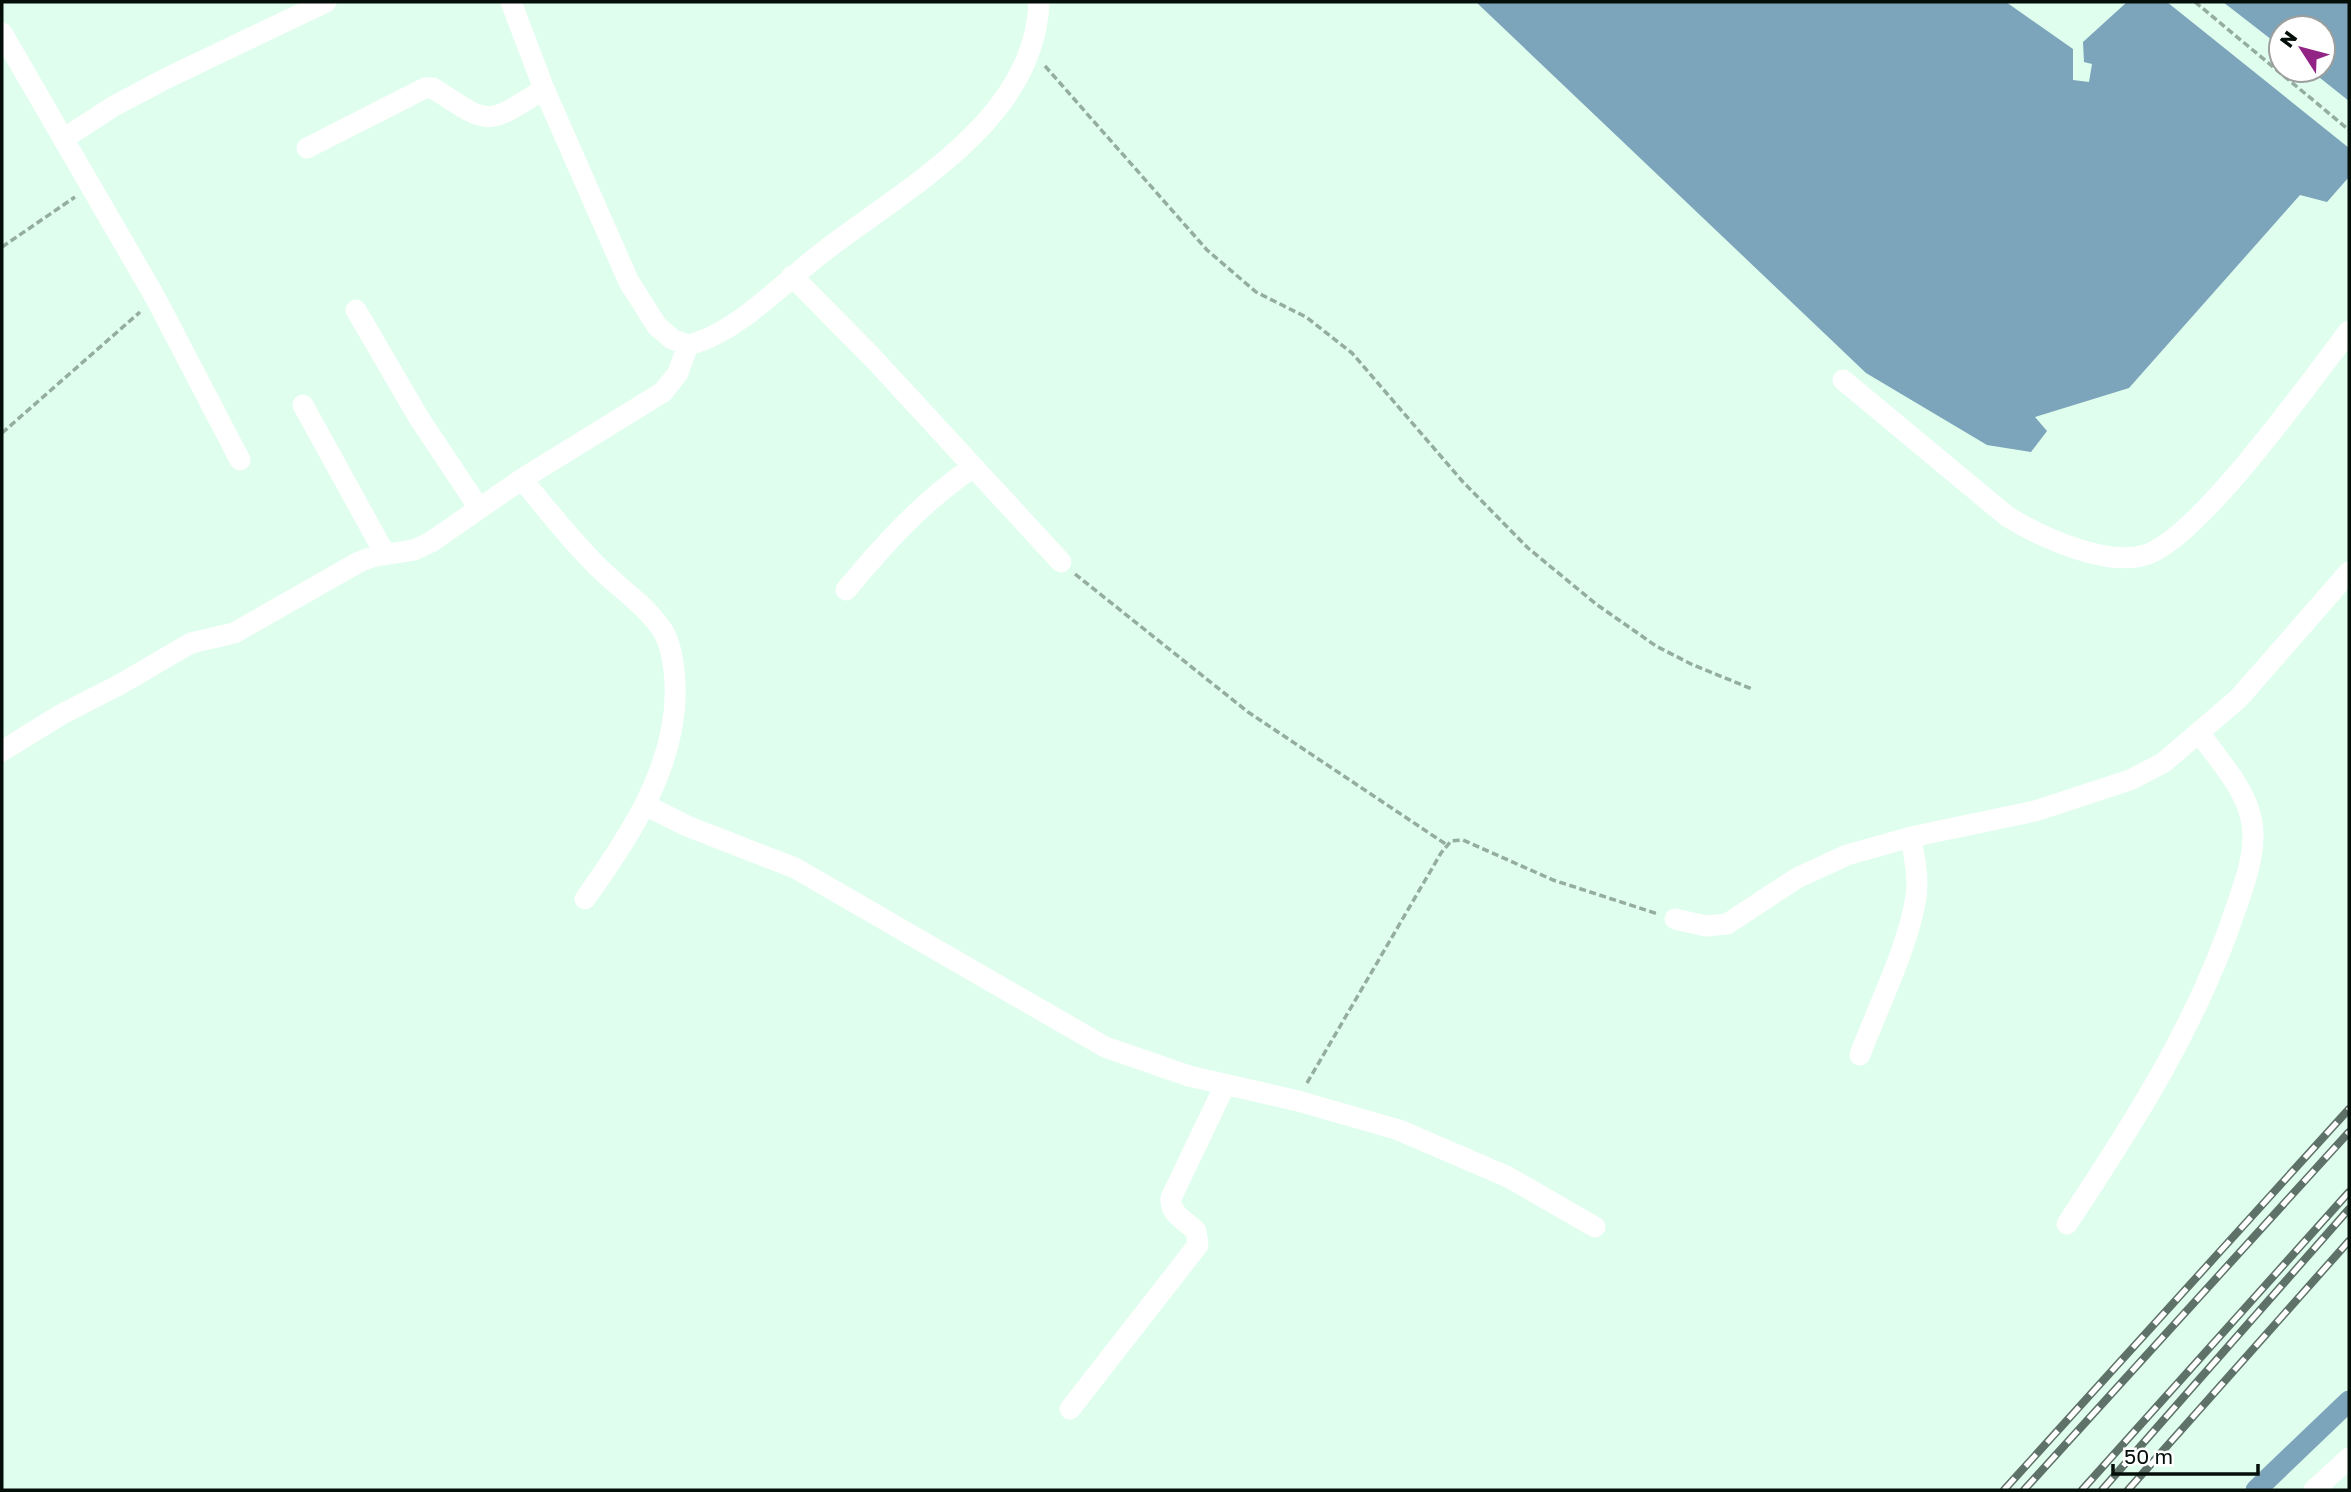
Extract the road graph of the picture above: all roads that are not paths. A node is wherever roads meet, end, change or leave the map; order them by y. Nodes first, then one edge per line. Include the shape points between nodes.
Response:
1 (326, 2) edge
2 (511, 2) edge
3 (1039, 2) edge
4 (2, 33) edge
5 (544, 89) junction
6 (63, 139) junction
7 (307, 148) dead end
8 (792, 276) junction
9 (356, 310) dead end
10 (2349, 331) edge
11 (688, 345) junction
12 (1843, 380) dead end
13 (303, 405) dead end
14 (240, 460) dead end
15 (973, 467) junction
16 (522, 479) junction
17 (479, 508) junction
18 (385, 554) junction
19 (1061, 562) road end
20 (2349, 572) edge
21 (846, 590) dead end
22 (2200, 734) junction
23 (2, 751) edge
24 (645, 805) junction
25 (1911, 837) junction
26 (585, 899) dead end
27 (1675, 919) road end
28 (1860, 1055) dead end
29 (1226, 1085) junction
30 (2067, 1224) dead end
31 (1595, 1227) dead end
32 (1070, 1409) dead end
33 (2349, 1458) edge
34 (2314, 1490) edge

1 - 6 street via 167,78
2 - 5 street
3 - 8 street via 1031,51 983,125 945,163
4 - 6 street
5 - 7 street via 492,119 479,118 433,88 425,88
5 - 11 street via 641,305 672,339
6 - 14 street via 155,297
8 - 11 street via 722,332
8 - 15 street
9 - 17 street
10 - 12 street via 2231,480 2163,549 2142,556 2078,549 2037,535 2008,517
11 - 16 street via 678,373 663,392
13 - 18 street
15 - 19 street
15 - 21 street via 901,525
16 - 17 street
16 - 24 street via 566,533 645,611 663,632 671,652 674,729
17 - 18 street via 431,542 399,554
18 - 23 street via 359,562 234,633 191,643
20 - 22 street via 2239,698
22 - 25 street via 2163,763 2130,780 2035,811
22 - 30 street via 2241,792 2251,816 2253,844 2247,875 2211,975 2167,1068
24 - 26 street
24 - 29 street via 795,869 1105,1047
25 - 27 street via 1821,864 1727,924 1706,926
25 - 28 street via 1916,897
29 - 31 street via 1399,1130 1550,1198
29 - 32 street via 1171,1198 1175,1214 1196,1231 1198,1245
33 - 34 street

